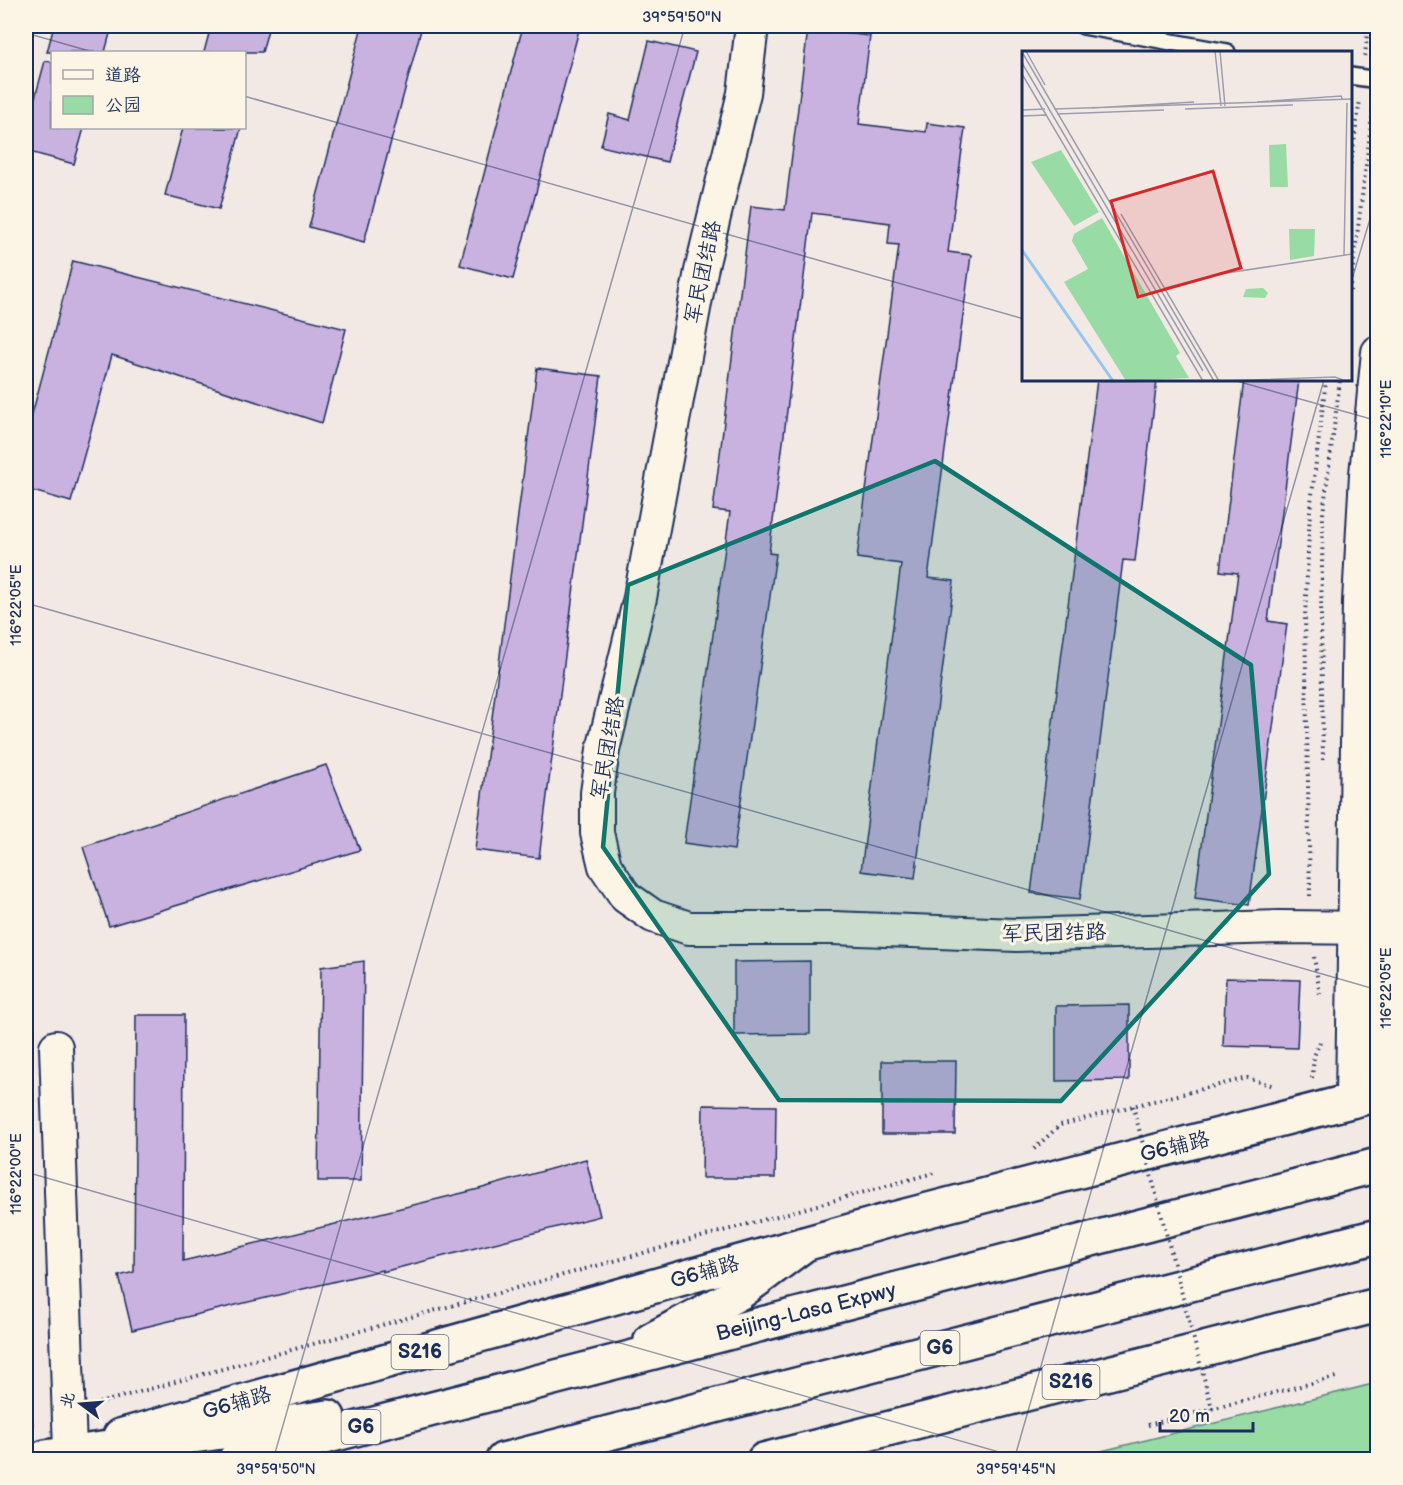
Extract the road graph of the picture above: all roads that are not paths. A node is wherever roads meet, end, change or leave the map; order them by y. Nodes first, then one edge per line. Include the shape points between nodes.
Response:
1 (752, 26) edge
2 (1083, 26) edge
3 (1221, 51) edge
4 (1352, 76) edge
5 (1377, 80) edge
6 (1377, 352) edge
7 (1368, 662) edge
8 (1377, 776) edge
9 (1370, 928) edge
10 (56, 1047) dead end
11 (1365, 1098) edge
12 (1377, 1165) edge
13 (1377, 1236) edge
14 (805, 1244) junction
15 (1377, 1305) edge
16 (619, 1360) junction
17 (487, 1394) junction
18 (50, 1455) edge
19 (508, 1459) edge
20 (236, 1460) edge
21 (764, 1460) edge

1 - 9 street, 军民团结路 via 744,93 701,271 640,598 603,750 597,833 605,866 626,897 653,916 689,928 833,928 1017,935
2 - 3 lane
4 - 5 lane
6 - 7 street via 1366,474
7 - 9 street
8 - 9 main road
9 - 11 main road
10 - 18 street
11 - 14 main road, G6辅路 / S216
12 - 16 main road, Beijing-Lasa Expwy / G6
13 - 19 main road, G6
14 - 16 main road via 739,1293
14 - 18 main road, G6辅路 / S216
15 - 21 main road, S216
16 - 17 main road, Beijing-Lasa Expwy / G6
17 - 18 main road
17 - 20 main road, Beijing-Lasa Expwy / G6

